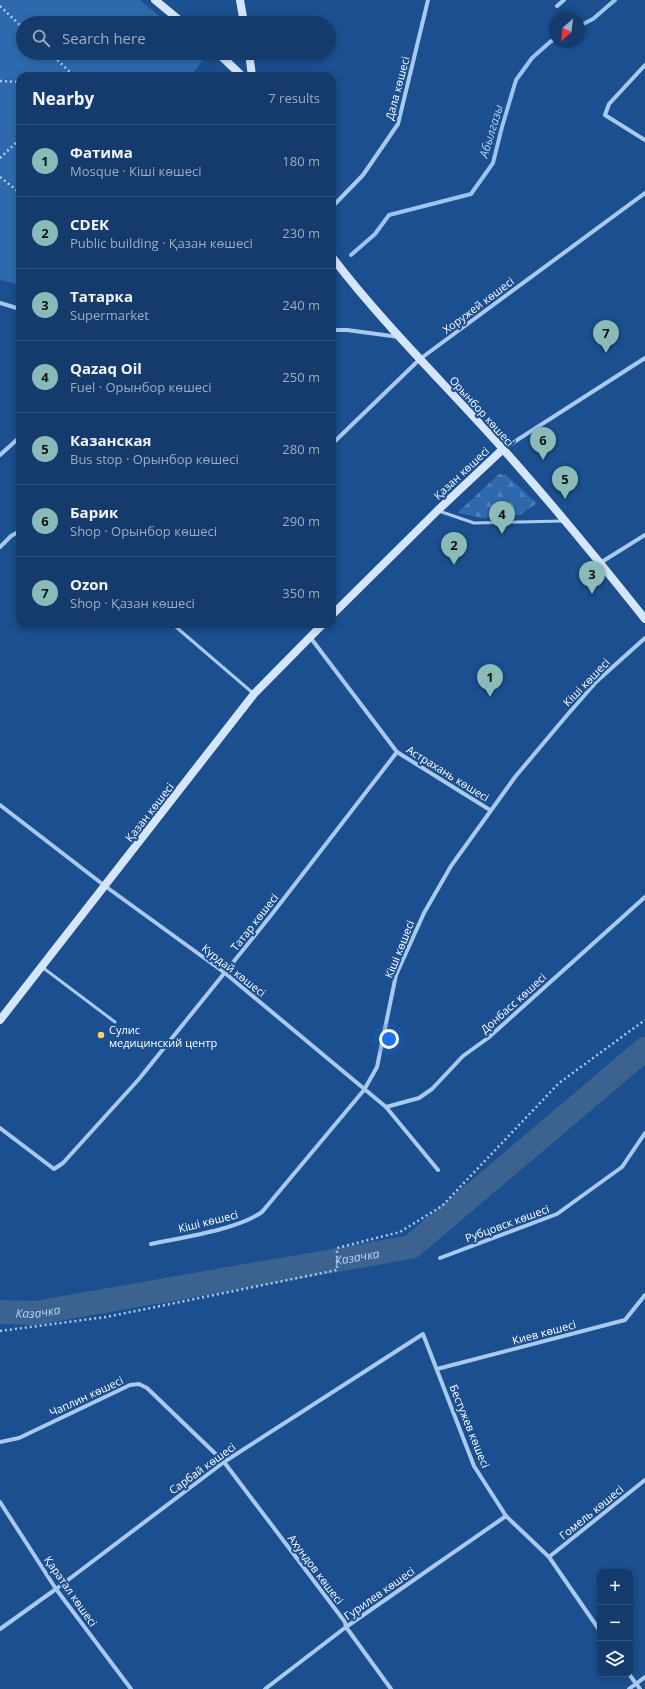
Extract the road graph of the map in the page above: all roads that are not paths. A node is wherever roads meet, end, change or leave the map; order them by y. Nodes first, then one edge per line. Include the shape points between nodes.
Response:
1 (155, 0) edge
2 (240, 0) edge
3 (428, 0) edge
4 (564, 0) edge
5 (557, 6) dead end
6 (174, 16) edge
7 (243, 16) edge
8 (225, 60) edge
9 (250, 60) edge
10 (645, 65) edge
11 (238, 72) edge
12 (251, 72) edge
13 (645, 140) edge
14 (645, 193) edge
15 (336, 203) edge
16 (336, 262) edge
17 (0, 303) edge
18 (16, 308) edge
19 (336, 330) edge
20 (399, 337) junction
21 (645, 358) edge
22 (420, 359) junction
23 (336, 440) edge
24 (16, 441) edge
25 (503, 449) junction
26 (0, 455) edge
27 (437, 511) junction
28 (565, 521) junction
29 (16, 533) edge
30 (645, 535) edge
31 (0, 547) edge
32 (600, 563) junction
33 (336, 611) edge
34 (645, 619) edge
35 (177, 628) edge
36 (319, 628) edge
37 (310, 637) junction
38 (645, 638) edge
39 (254, 694) junction
40 (397, 752) junction
41 (0, 805) edge
42 (490, 810) junction
43 (105, 886) junction
44 (645, 897) edge
45 (42, 967) junction
46 (225, 973) junction
47 (0, 1020) edge
48 (115, 1022) dead end
49 (364, 1090) junction
50 (386, 1107) junction
51 (0, 1128) edge
52 (645, 1133) edge
53 (438, 1170) dead end
54 (151, 1244) dead end
55 (440, 1258) dead end
56 (645, 1295) edge
57 (423, 1334) joint
58 (437, 1369) junction
59 (0, 1442) edge
60 (224, 1462) junction
61 (645, 1480) edge
62 (0, 1502) edge
63 (506, 1516) junction
64 (549, 1557) junction
65 (56, 1589) junction
66 (346, 1627) junction
67 (597, 1627) edge
68 (0, 1628) edge
69 (631, 1677) edge
70 (645, 1677) edge
71 (636, 1684) junction
72 (131, 1689) edge
73 (265, 1689) edge
74 (391, 1689) edge
75 (629, 1689) edge
76 (640, 1689) edge

1 - 6 street
2 - 7 street
3 - 15 street, Дала көшесі via 398,124 363,175
4 - 5 street
8 - 11 street
9 - 12 street
10 - 13 street via 609,104 605,115
14 - 22 street, Хоружей көшесі
16 - 20 street, Орынбор көшесі
17 - 18 street
19 - 20 street
20 - 22 street, Орынбор көшесі
21 - 25 street, Қазан көшесі
22 - 23 street, Хоружей көшесі
22 - 25 street, Орынбор көшесі
24 - 26 street
25 - 27 street, Қазан көшесі
25 - 28 street, Орынбор көшесі
27 - 28 lane via 474,523
27 - 33 street, Қазан көшесі
28 - 32 street, Орынбор көшесі
29 - 31 street
30 - 32 street
32 - 34 street, Орынбор көшесі
35 - 39 lane
36 - 37 street, Қазан көшесі
37 - 39 street, Қазан көшесі
37 - 40 street
38 - 42 street, Кіші көшесі via 596,682
39 - 43 street, Қазан көшесі
40 - 42 street, Астрахань көшесі
40 - 46 street, Татар көшесі
41 - 43 street, Күрдай көшесі
42 - 49 street, Кіші көшесі via 451,866 424,913 396,975 377,1067
43 - 45 street, Қазан көшесі
43 - 46 street, Күрдай көшесі
44 - 50 street, Донбасс көшесі via 488,1038 463,1056 432,1089 419,1098
45 - 47 street, Қазан көшесі
45 - 48 lane
46 - 49 street, Күрдай көшесі
46 - 51 street, Татар көшесі via 139,1079 63,1163 54,1169
49 - 50 street, Күрдай көшесі
49 - 54 street, Кіші көшесі via 262,1212 234,1225
50 - 53 street, Күрдай көшесі
52 - 55 street, Рубцовск көшесі via 622,1167 557,1214
56 - 58 street, Киев көшесі via 625,1320
57 - 58 street, Бестужев көшесі
57 - 60 street, Сарбай көшесі
58 - 63 street, Бестужев көшесі via 474,1466
59 - 60 street, Чаплин көшесі via 18,1438 130,1385 139,1384 147,1388
60 - 65 street, Сарбай көшесі
60 - 66 street, Ахундов көшесі via 345,1622
61 - 64 street, Гомель көшесі
62 - 65 street, Қаратал көшесі
63 - 64 street, Бестужев көшесі
63 - 66 street, Гурилев көшесі
64 - 67 street, Бестужев көшесі
65 - 68 street, Сарбай көшесі
65 - 72 street, Қаратал көшесі
66 - 73 street, Гурилев көшесі
66 - 74 street, Ахундов көшесі
69 - 71 street
70 - 71 street
71 - 75 street
71 - 76 street

